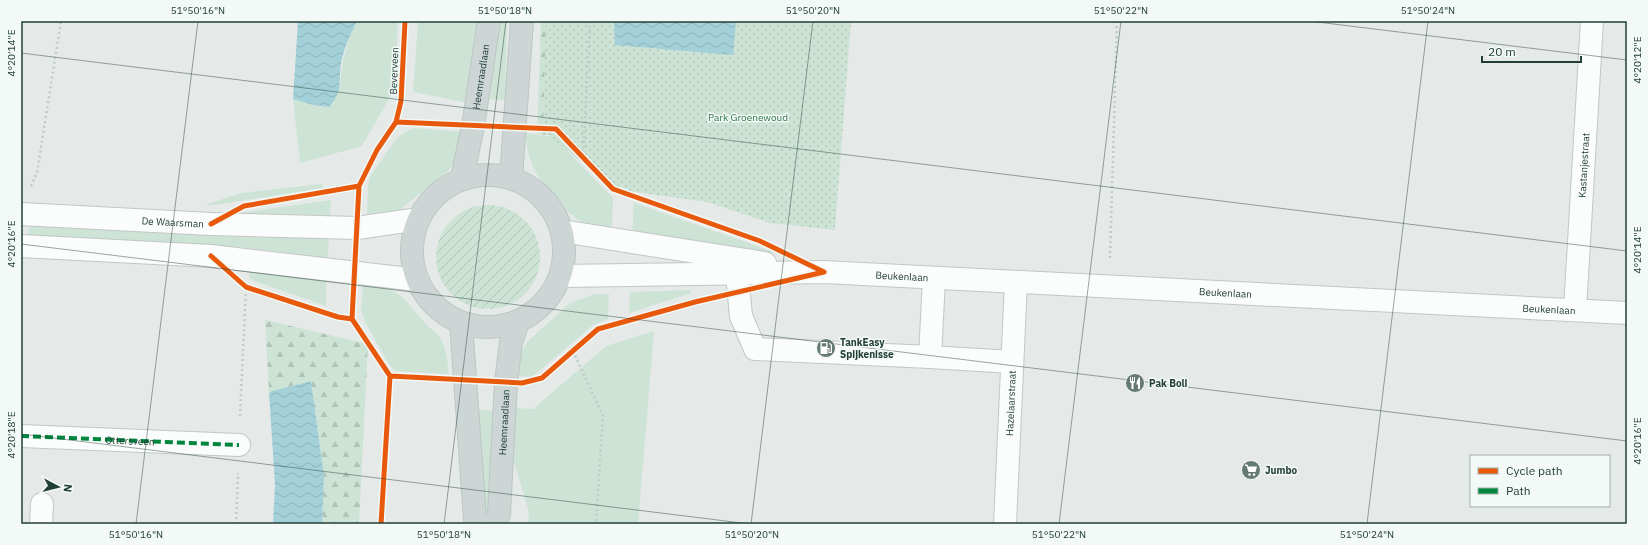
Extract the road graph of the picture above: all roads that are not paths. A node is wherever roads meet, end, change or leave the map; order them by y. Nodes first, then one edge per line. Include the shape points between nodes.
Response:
1 (489, 21) edge
2 (522, 21) edge
3 (1592, 21) edge
4 (511, 178) junction
5 (462, 180) junction
6 (21, 214) edge
7 (419, 219) junction
8 (562, 230) junction
9 (21, 246) edge
10 (824, 272) junction
11 (737, 274) junction
12 (561, 276) junction
13 (934, 279) junction
14 (418, 280) junction
15 (1016, 282) junction
16 (1575, 310) junction
17 (1627, 313) edge
18 (518, 322) junction
19 (461, 323) junction
20 (930, 357) junction
21 (1012, 362) junction
22 (21, 436) edge
23 (239, 445) road end
24 (477, 524) edge
25 (494, 524) edge
26 (1005, 524) edge

1 - 5 main road, Heemraadlaan
2 - 4 main road
3 - 16 street, Kastanjestraat
4 - 5 main road via 479,175
4 - 8 main road via 528,186 543,198
5 - 7 main road via 437,195
6 - 7 street, De Waarsman via 211,224 357,228
7 - 14 main road via 413,239 412,260
8 - 10 street, Beukenlaan
8 - 12 main road via 565,254
9 - 14 street via 211,256
10 - 11 street, Beukenlaan
10 - 13 street, Beukenlaan
11 - 12 street, Beukenlaan
11 - 20 street via 741,316 755,349
12 - 18 main road via 551,295 537,311
13 - 15 street, Beukenlaan
13 - 20 street
14 - 19 main road via 428,298 442,313
15 - 16 street, Beukenlaan
15 - 21 street, Hazelaarstraat
16 - 17 street, Beukenlaan
18 - 19 main road via 499,327 479,328
18 - 25 main road, Heemraadlaan via 511,342 506,382 499,514
19 - 24 main road
20 - 21 street
21 - 26 street, Hazelaarstraat
22 - 23 street, Ottersveen

